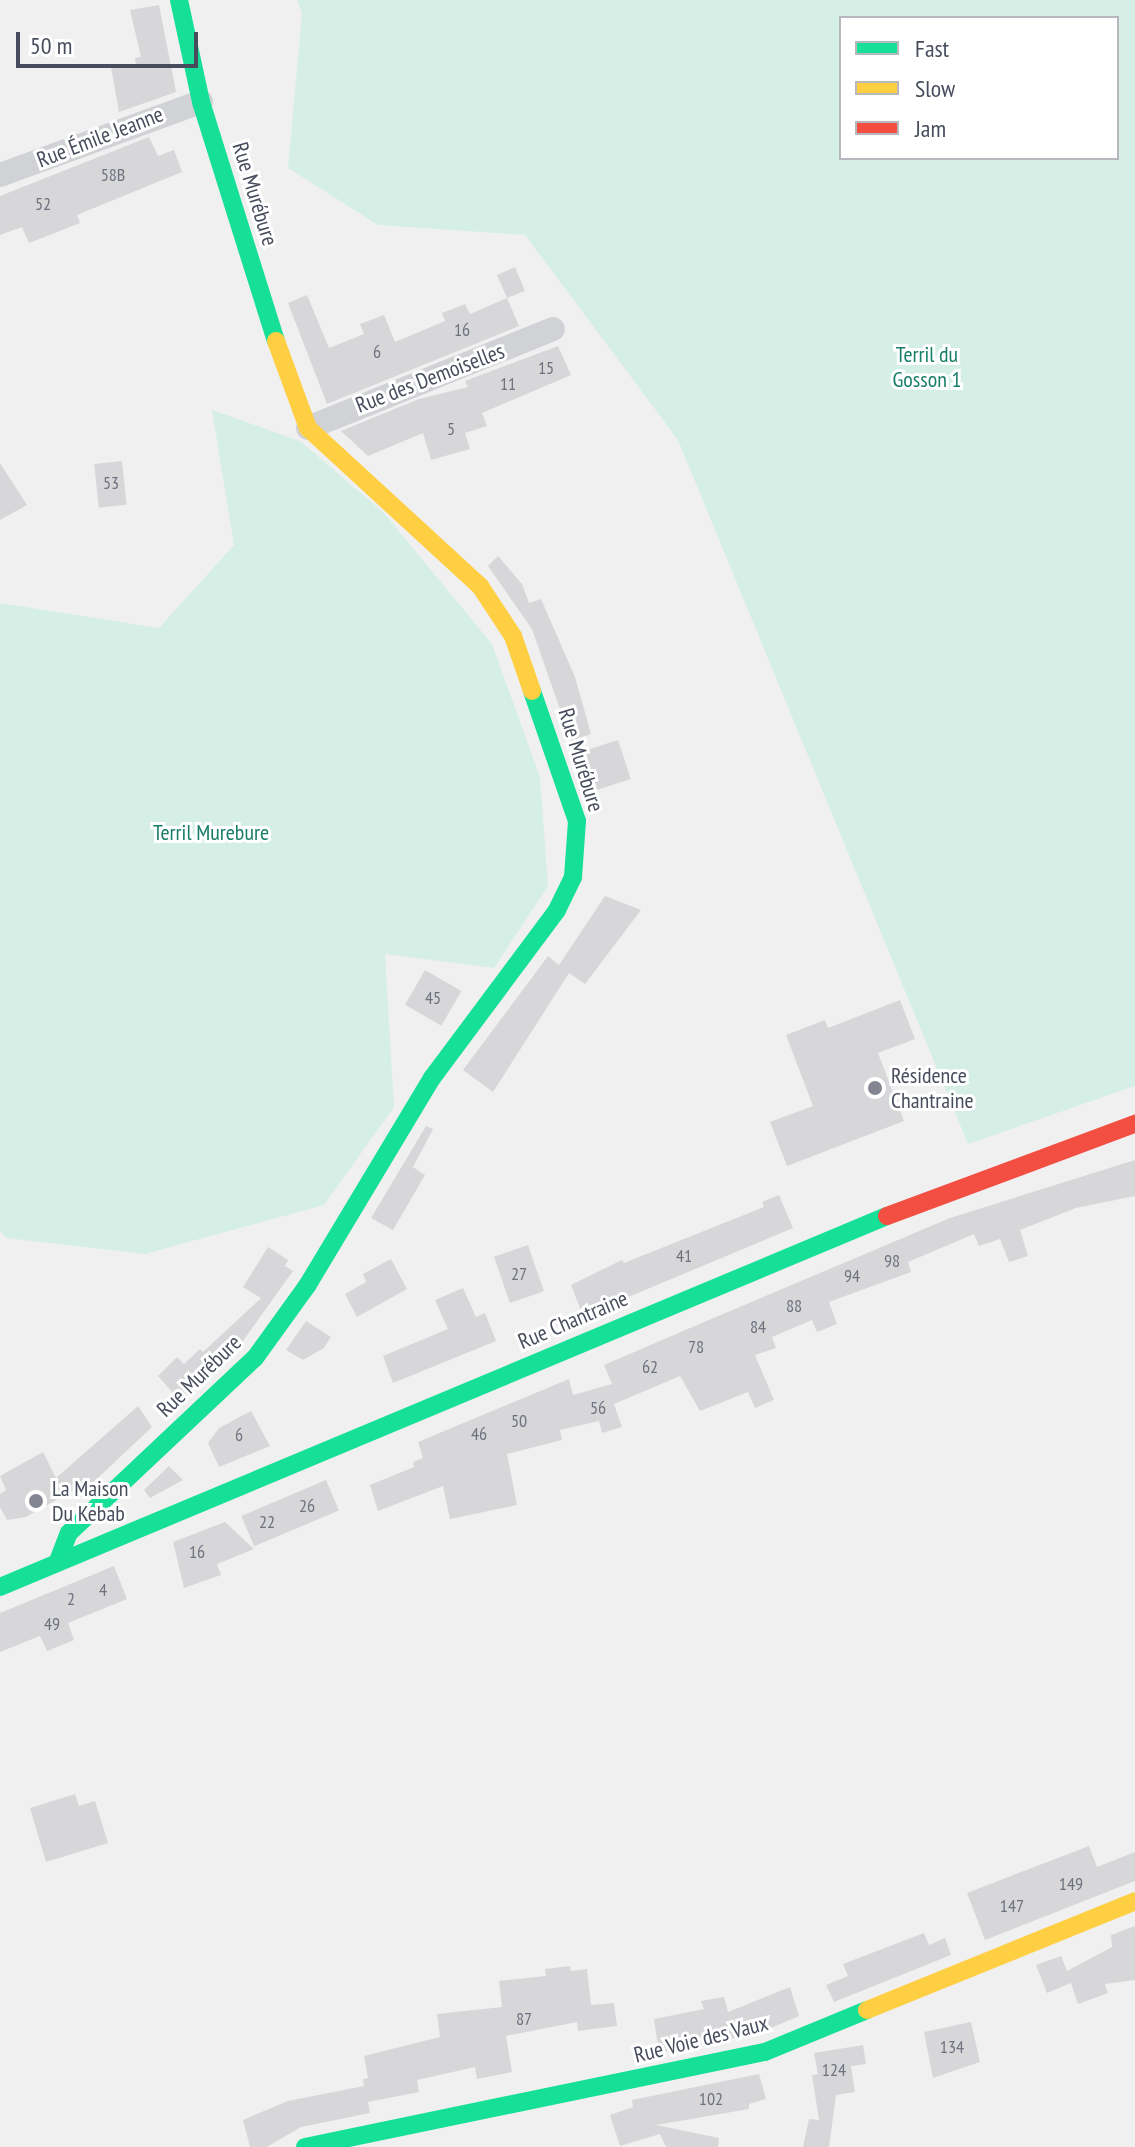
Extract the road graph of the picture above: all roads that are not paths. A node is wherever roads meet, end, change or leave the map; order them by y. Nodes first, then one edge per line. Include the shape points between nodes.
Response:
1 (179, 0) edge
2 (201, 102) junction
3 (0, 175) edge
4 (553, 329) dead end
5 (308, 428) junction
6 (1135, 1124) edge
7 (58, 1561) junction
8 (0, 1587) edge
9 (1135, 1901) edge
10 (305, 2147) edge

1 - 2 street, Rue Murébure
2 - 3 street, Rue Émile Jeanne
2 - 5 street, Rue Murébure via 265,312
4 - 5 street, Rue des Demoiselles
5 - 7 street, Rue Murébure via 480,586 513,636 577,821 573,877 557,910 432,1078 307,1286 255,1358 69,1533
6 - 7 street, Rue Chantraine via 847,1231
7 - 8 street, Rue Chantraine
9 - 10 street, Rue Voie des Vaux via 765,2052

